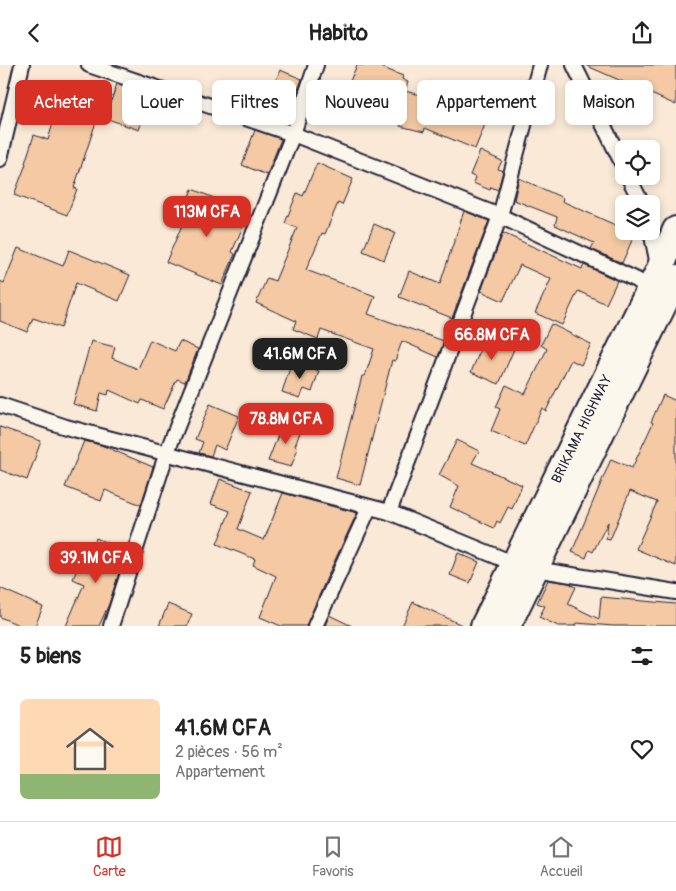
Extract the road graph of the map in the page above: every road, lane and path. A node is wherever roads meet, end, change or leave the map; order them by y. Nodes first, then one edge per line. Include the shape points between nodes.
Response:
1 (22, 65) edge
2 (89, 65) edge
3 (316, 65) edge
4 (540, 65) edge
5 (574, 65) edge
6 (293, 134) junction
7 (615, 149) edge
8 (0, 159) edge
9 (500, 216) junction
10 (676, 230) edge
11 (653, 240) edge
12 (663, 285) edge
13 (0, 405) edge
14 (167, 452) junction
15 (369, 508) junction
16 (389, 512) junction
17 (525, 566) junction
18 (676, 592) edge
19 (111, 626) edge
20 (315, 626) edge
21 (484, 626) edge
22 (507, 626) edge

1 - 8 street
2 - 6 street
3 - 6 street
4 - 9 street
5 - 7 street
6 - 9 street
6 - 14 street
9 - 12 street via 637,279
9 - 16 street
10 - 12 highway, BRIKAMA HIGHWAY
11 - 12 street
12 - 17 highway, BRIKAMA HIGHWAY
13 - 14 street via 66,427
14 - 15 street
14 - 19 street
15 - 16 street
15 - 20 street
16 - 17 street
17 - 18 street
17 - 21 highway, BRIKAMA HIGHWAY
17 - 22 highway, BRIKAMA HIGHWAY

